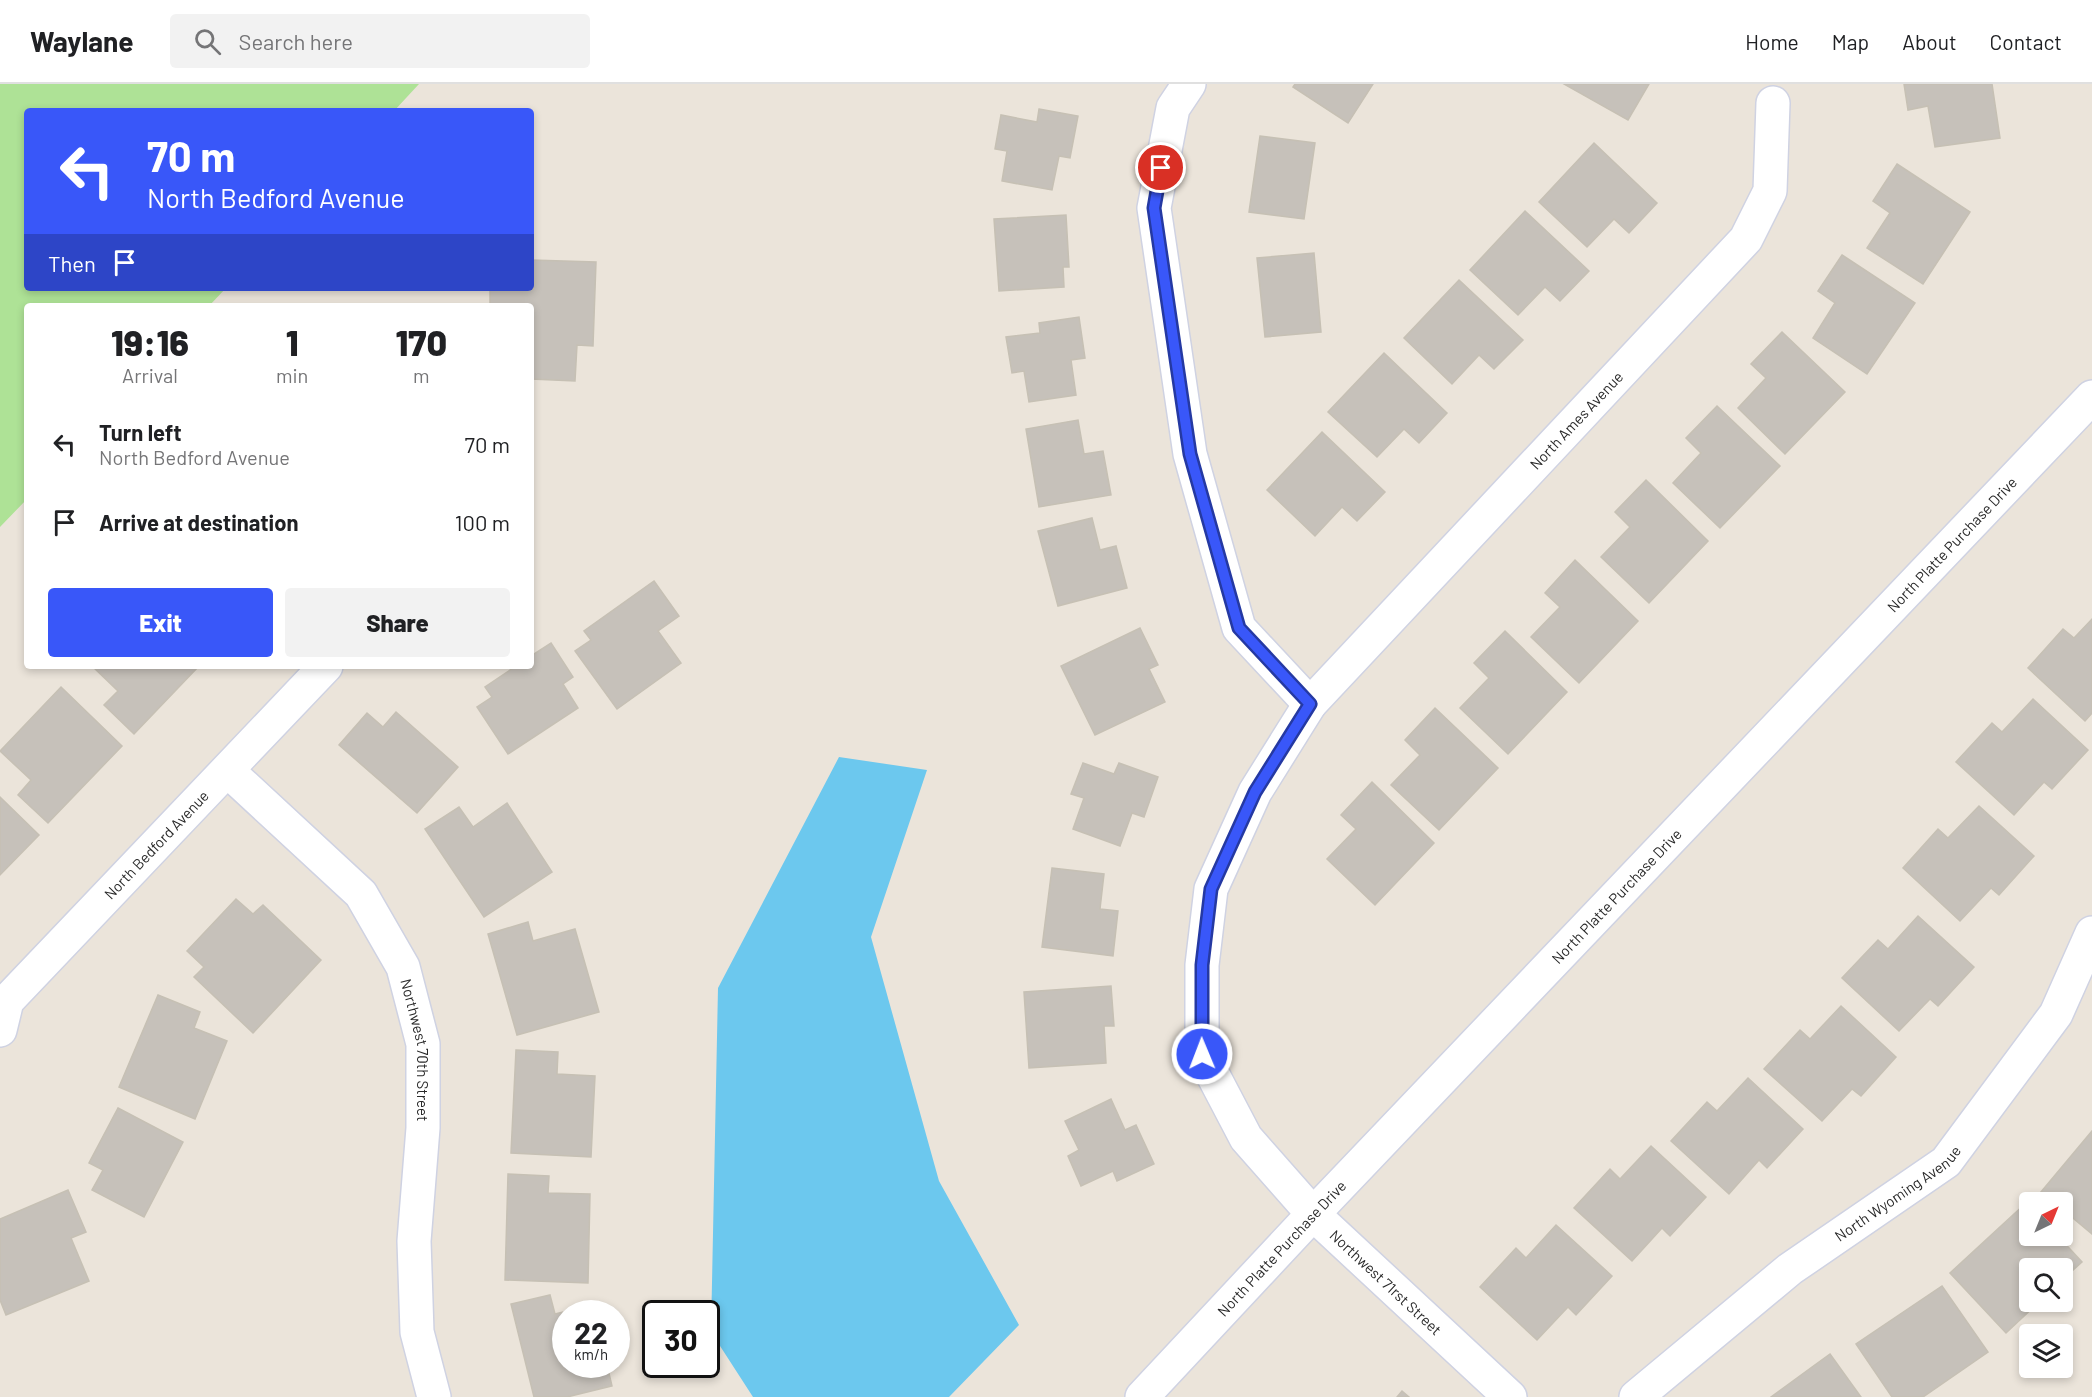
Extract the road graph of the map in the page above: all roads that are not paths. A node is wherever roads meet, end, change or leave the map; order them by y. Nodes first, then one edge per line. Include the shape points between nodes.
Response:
1 (1189, 84) edge
2 (1773, 103) dead end
3 (2092, 397) edge
4 (323, 669) edge
5 (1310, 704) junction
6 (228, 771) junction
7 (2092, 933) edge
8 (0, 1030) edge
9 (1313, 1214) junction
10 (434, 1397) edge
11 (1142, 1397) edge
12 (1510, 1397) edge
13 (1636, 1397) edge

1 - 5 street via 1173,108 1154,208 1190,454 1239,628
2 - 5 street, North Ames Avenue via 1770,191 1746,239
3 - 9 street, North Platte Purchase Drive
4 - 6 street, North Bedford Avenue
5 - 9 street, Northwest 71rst Street via 1255,792 1211,889 1202,976 1202,1054 1246,1138
6 - 8 street, North Bedford Avenue via 7,1001
6 - 10 street, Northwest 70th Street via 361,894 403,967 423,1044 423,1128 414,1241 417,1332
7 - 13 street, North Wyoming Avenue via 2056,1014 1946,1162 1791,1269
9 - 11 street, North Platte Purchase Drive
9 - 12 street, Northwest 71rst Street

